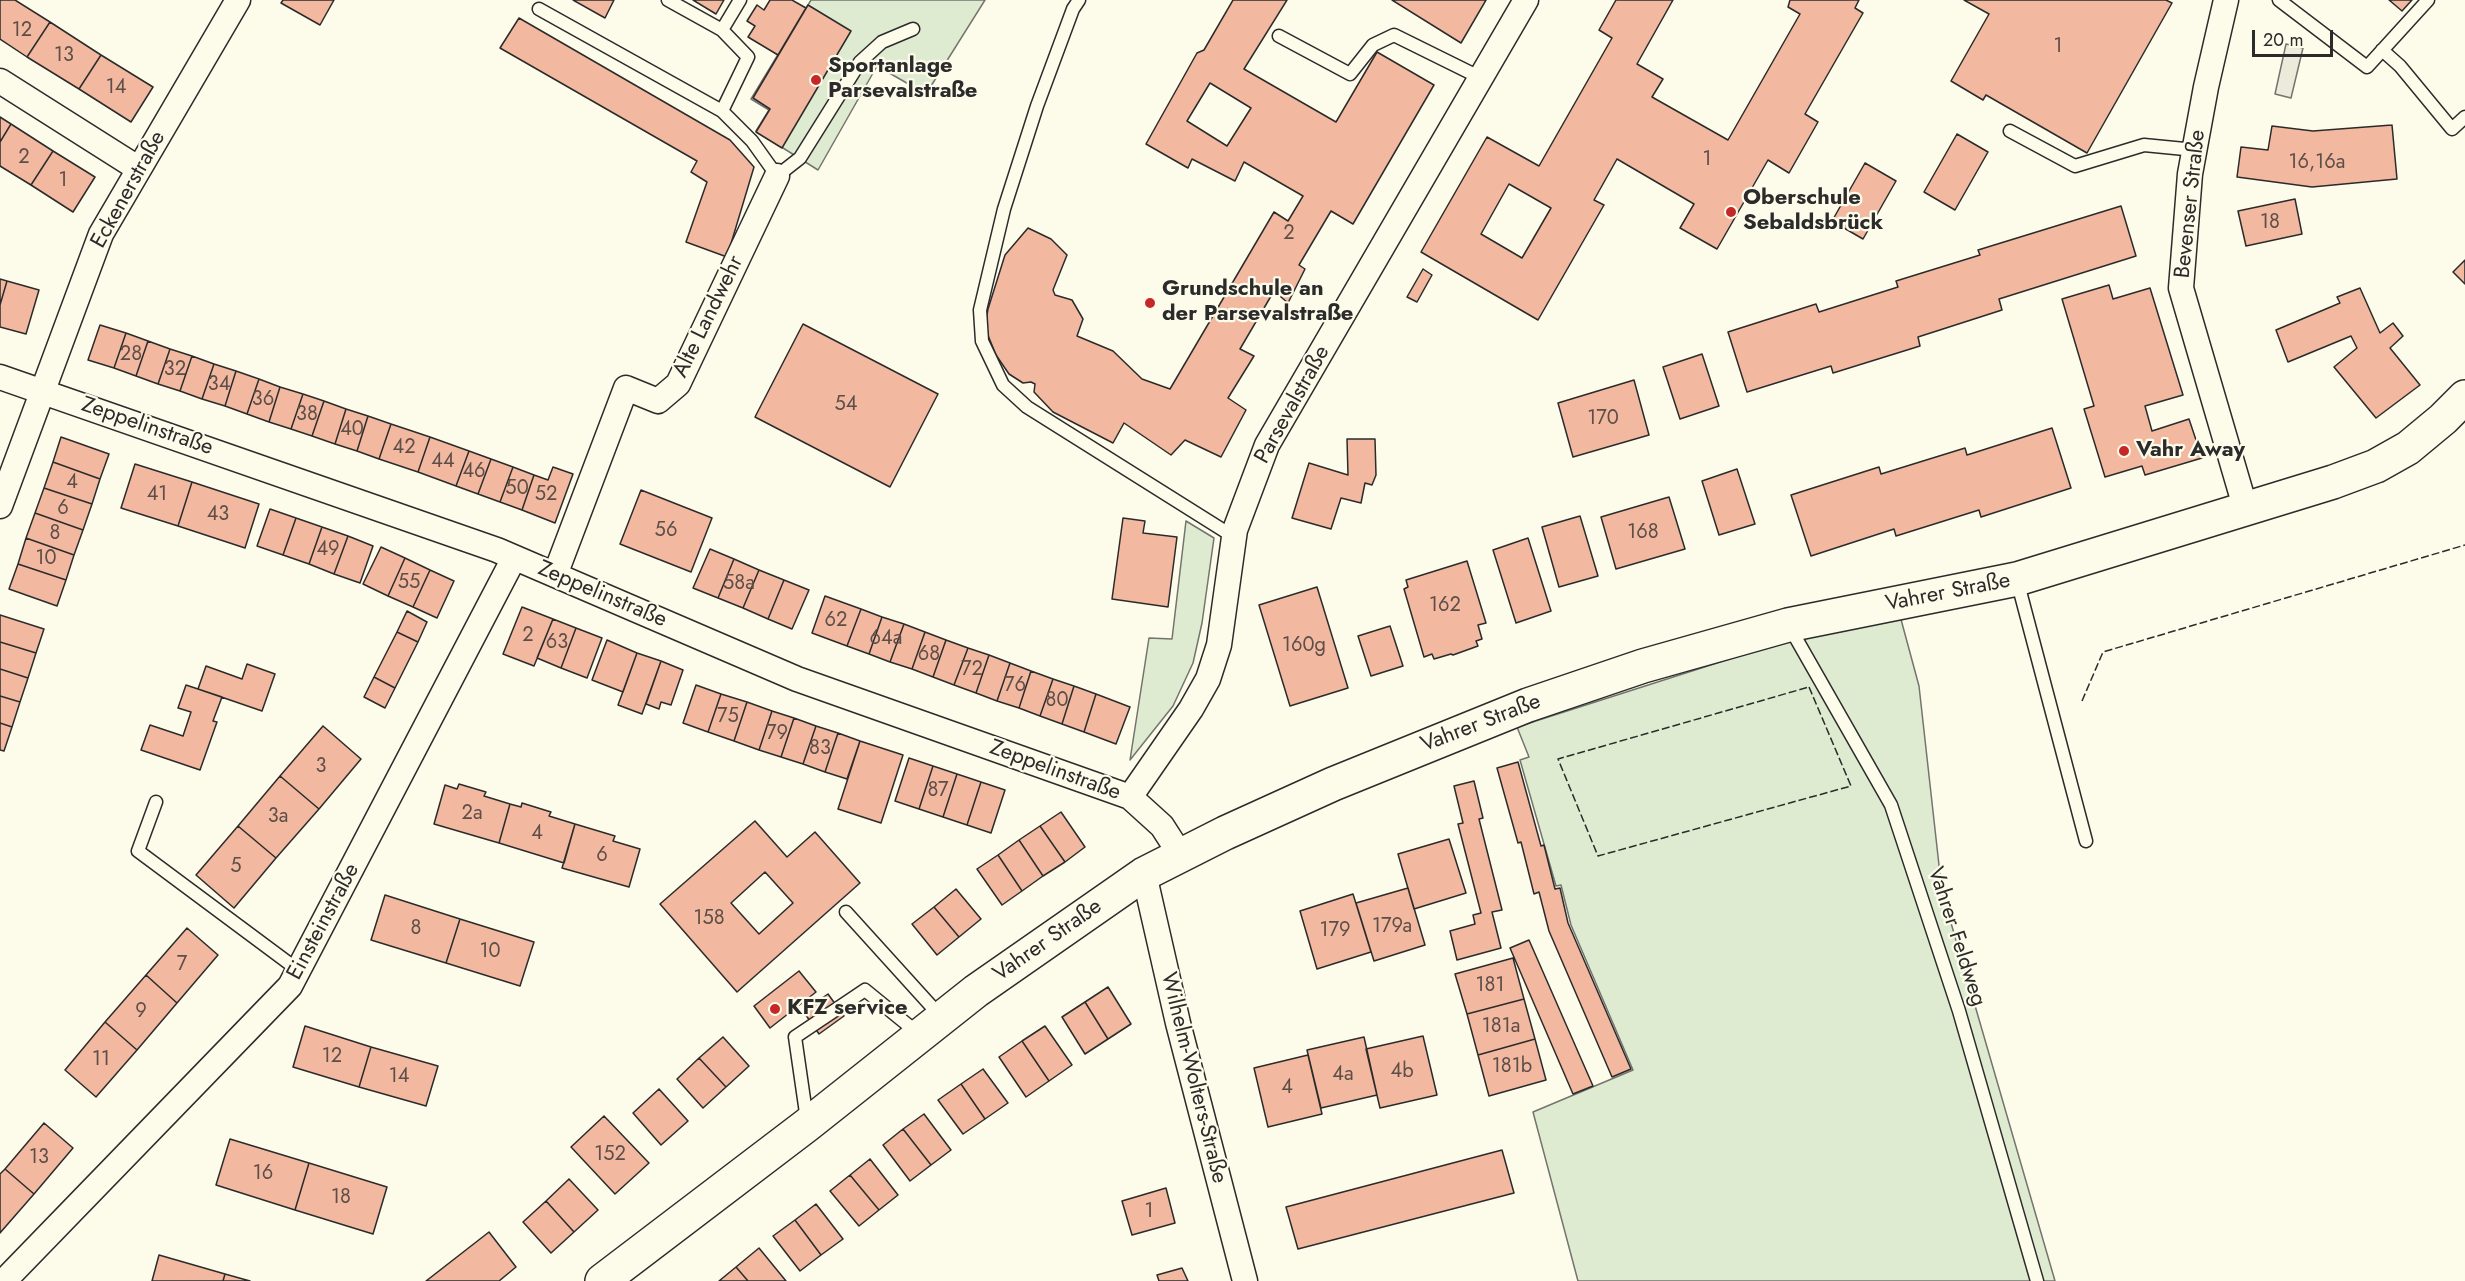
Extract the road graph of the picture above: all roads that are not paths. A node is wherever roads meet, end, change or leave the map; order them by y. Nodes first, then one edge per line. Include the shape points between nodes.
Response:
1 (238, 0) edge
2 (668, 0) edge
3 (740, 0) edge
4 (1079, 0) edge
5 (1526, 0) edge
6 (2226, 0) edge
7 (2279, 0) edge
8 (2428, 0) edge
9 (539, 9) dead end
10 (913, 29) dead end
11 (722, 30) junction
12 (1279, 36) dead end
13 (2382, 50) junction
14 (1481, 78) junction
15 (0, 81) edge
16 (722, 111) junction
17 (2465, 117) edge
18 (2010, 130) dead end
19 (2195, 150) junction
20 (139, 169) junction
21 (777, 176) junction
22 (0, 377) edge
23 (42, 390) junction
24 (2465, 397) edge
25 (0, 506) edge
26 (2246, 510) junction
27 (1234, 537) junction
28 (514, 558) junction
29 (555, 575) junction
30 (2017, 579) junction
31 (1788, 625) junction
32 (1130, 797) junction
33 (156, 802) dead end
34 (2086, 841) dead end
35 (1180, 854) junction
36 (1144, 874) junction
37 (846, 912) dead end
38 (298, 970) junction
39 (931, 1026) junction
40 (807, 1125) junction
41 (4, 1281) edge
42 (602, 1281) edge
43 (1245, 1281) edge
44 (2037, 1281) edge

1 - 20 street, Eckenerstraße
2 - 11 lane
3 - 11 lane
4 - 27 lane via 1037,106 1004,208 980,310 982,341 1003,385 1027,407
5 - 14 street, Parsevalstraße
6 - 19 street, Bevenser Straße
7 - 13 lane via 2367,67
8 - 13 lane
9 - 16 lane
10 - 21 lane via 882,42 860,62 800,158
11 - 16 lane via 748,57
12 - 14 lane via 1350,74 1373,45 1394,35
13 - 17 lane via 2452,129
14 - 27 street, Parsevalstraße via 1267,445
15 - 20 street
16 - 21 lane via 752,141
18 - 19 lane via 2075,166 2144,145
19 - 26 street, Bevenser Straße via 2181,288
20 - 23 street, Eckenerstraße via 101,234
21 - 29 street, Alte Landwehr via 678,384 658,401 626,388
22 - 23 street, Zeppelinstraße
23 - 25 street, Eckenerstraße
23 - 28 street, Zeppelinstraße
24 - 26 main road, Vahrer Straße via 2408,448 2376,466
26 - 30 main road, Vahrer Straße
27 - 32 street, Parsevalstraße via 1219,645 1208,679
28 - 29 street, Zeppelinstraße
28 - 38 street, Einsteinstraße
29 - 32 street, Zeppelinstraße via 797,679
30 - 31 main road, Vahrer Straße
30 - 34 lane
31 - 35 main road, Vahrer Straße via 1642,666 1528,705 1333,784
31 - 44 lane, Vahrer Feldweg via 1891,805 1959,1011
32 - 35 street, Zeppelinstraße via 1162,826
33 - 38 lane via 138,851
35 - 36 main road, Vahrer Straße
36 - 39 main road, Vahrer Straße
36 - 43 street, Wilhelm-Wolters-Straße
37 - 39 lane
38 - 41 street, Einsteinstraße via 287,990
39 - 40 main road, Vahrer Straße
39 - 40 lane via 865,990 795,1037
40 - 42 main road, Vahrer Straße

